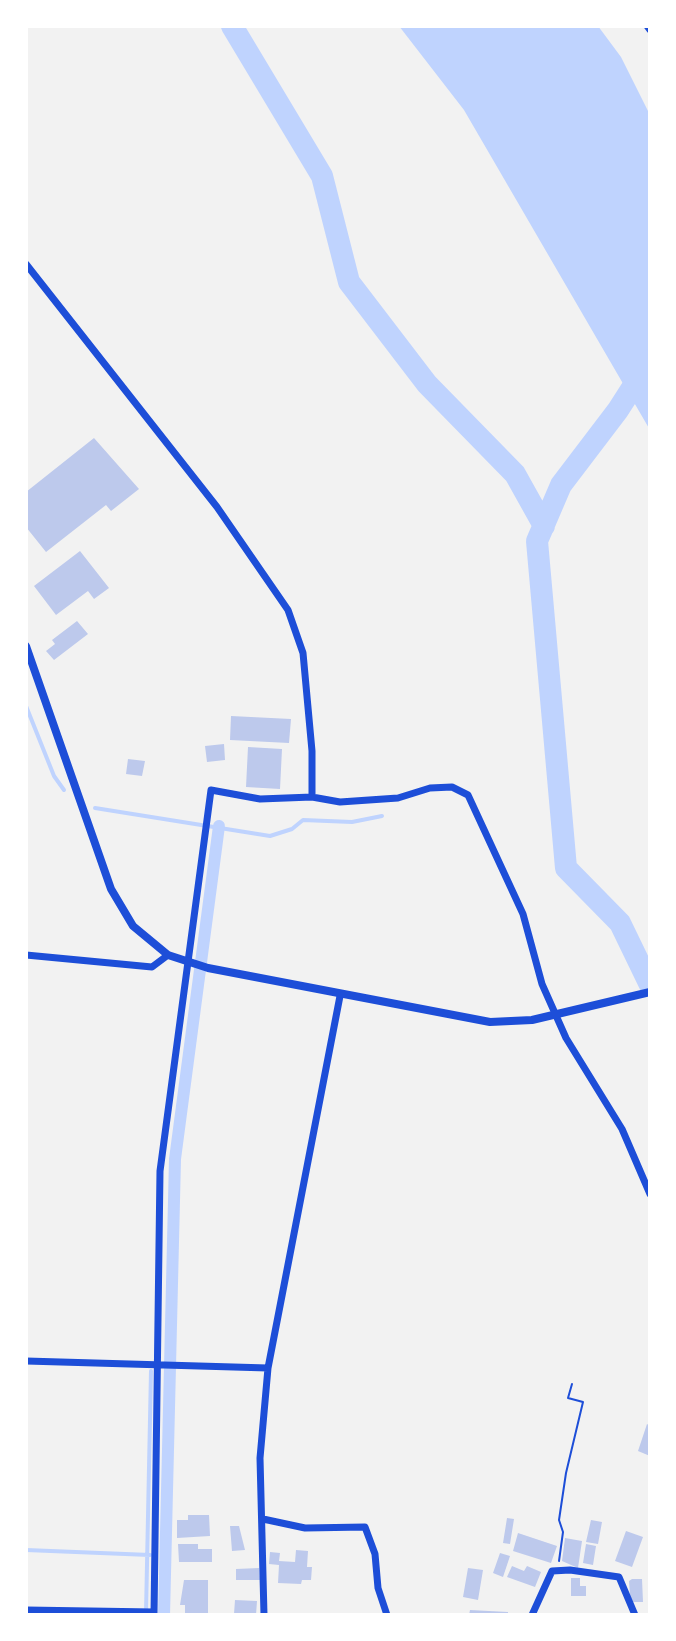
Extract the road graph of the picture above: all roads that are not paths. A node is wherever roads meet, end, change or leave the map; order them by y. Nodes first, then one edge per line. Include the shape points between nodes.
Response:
1 (26, 264) edge
2 (26, 646) edge
3 (312, 797) junction
4 (26, 955) edge
5 (168, 955) junction
6 (190, 965) junction
7 (650, 992) edge
8 (340, 996) junction
9 (556, 1015) junction
10 (650, 1194) edge
11 (26, 1361) edge
12 (160, 1364) junction
13 (268, 1368) junction
14 (263, 1519) junction
15 (26, 1610) edge
16 (154, 1613) edge
17 (264, 1615) edge
18 (387, 1615) edge
19 (532, 1615) edge
20 (635, 1615) edge

1 - 3 street via 217,507 288,610 303,653
2 - 5 street via 111,889 133,926
3 - 6 street via 260,799 211,790
3 - 9 street via 340,802 398,798 452,787 468,795 523,914
4 - 5 street via 152,967
5 - 6 street
6 - 8 street
6 - 12 street via 160,1171
7 - 9 street
8 - 9 street via 490,1022
8 - 13 street
9 - 10 street via 622,1129
11 - 12 street
12 - 13 street
12 - 16 street
13 - 14 street via 260,1458
14 - 17 street
14 - 18 street via 305,1528 365,1527
15 - 16 street
19 - 20 street via 552,1571 558,1570 619,1577

